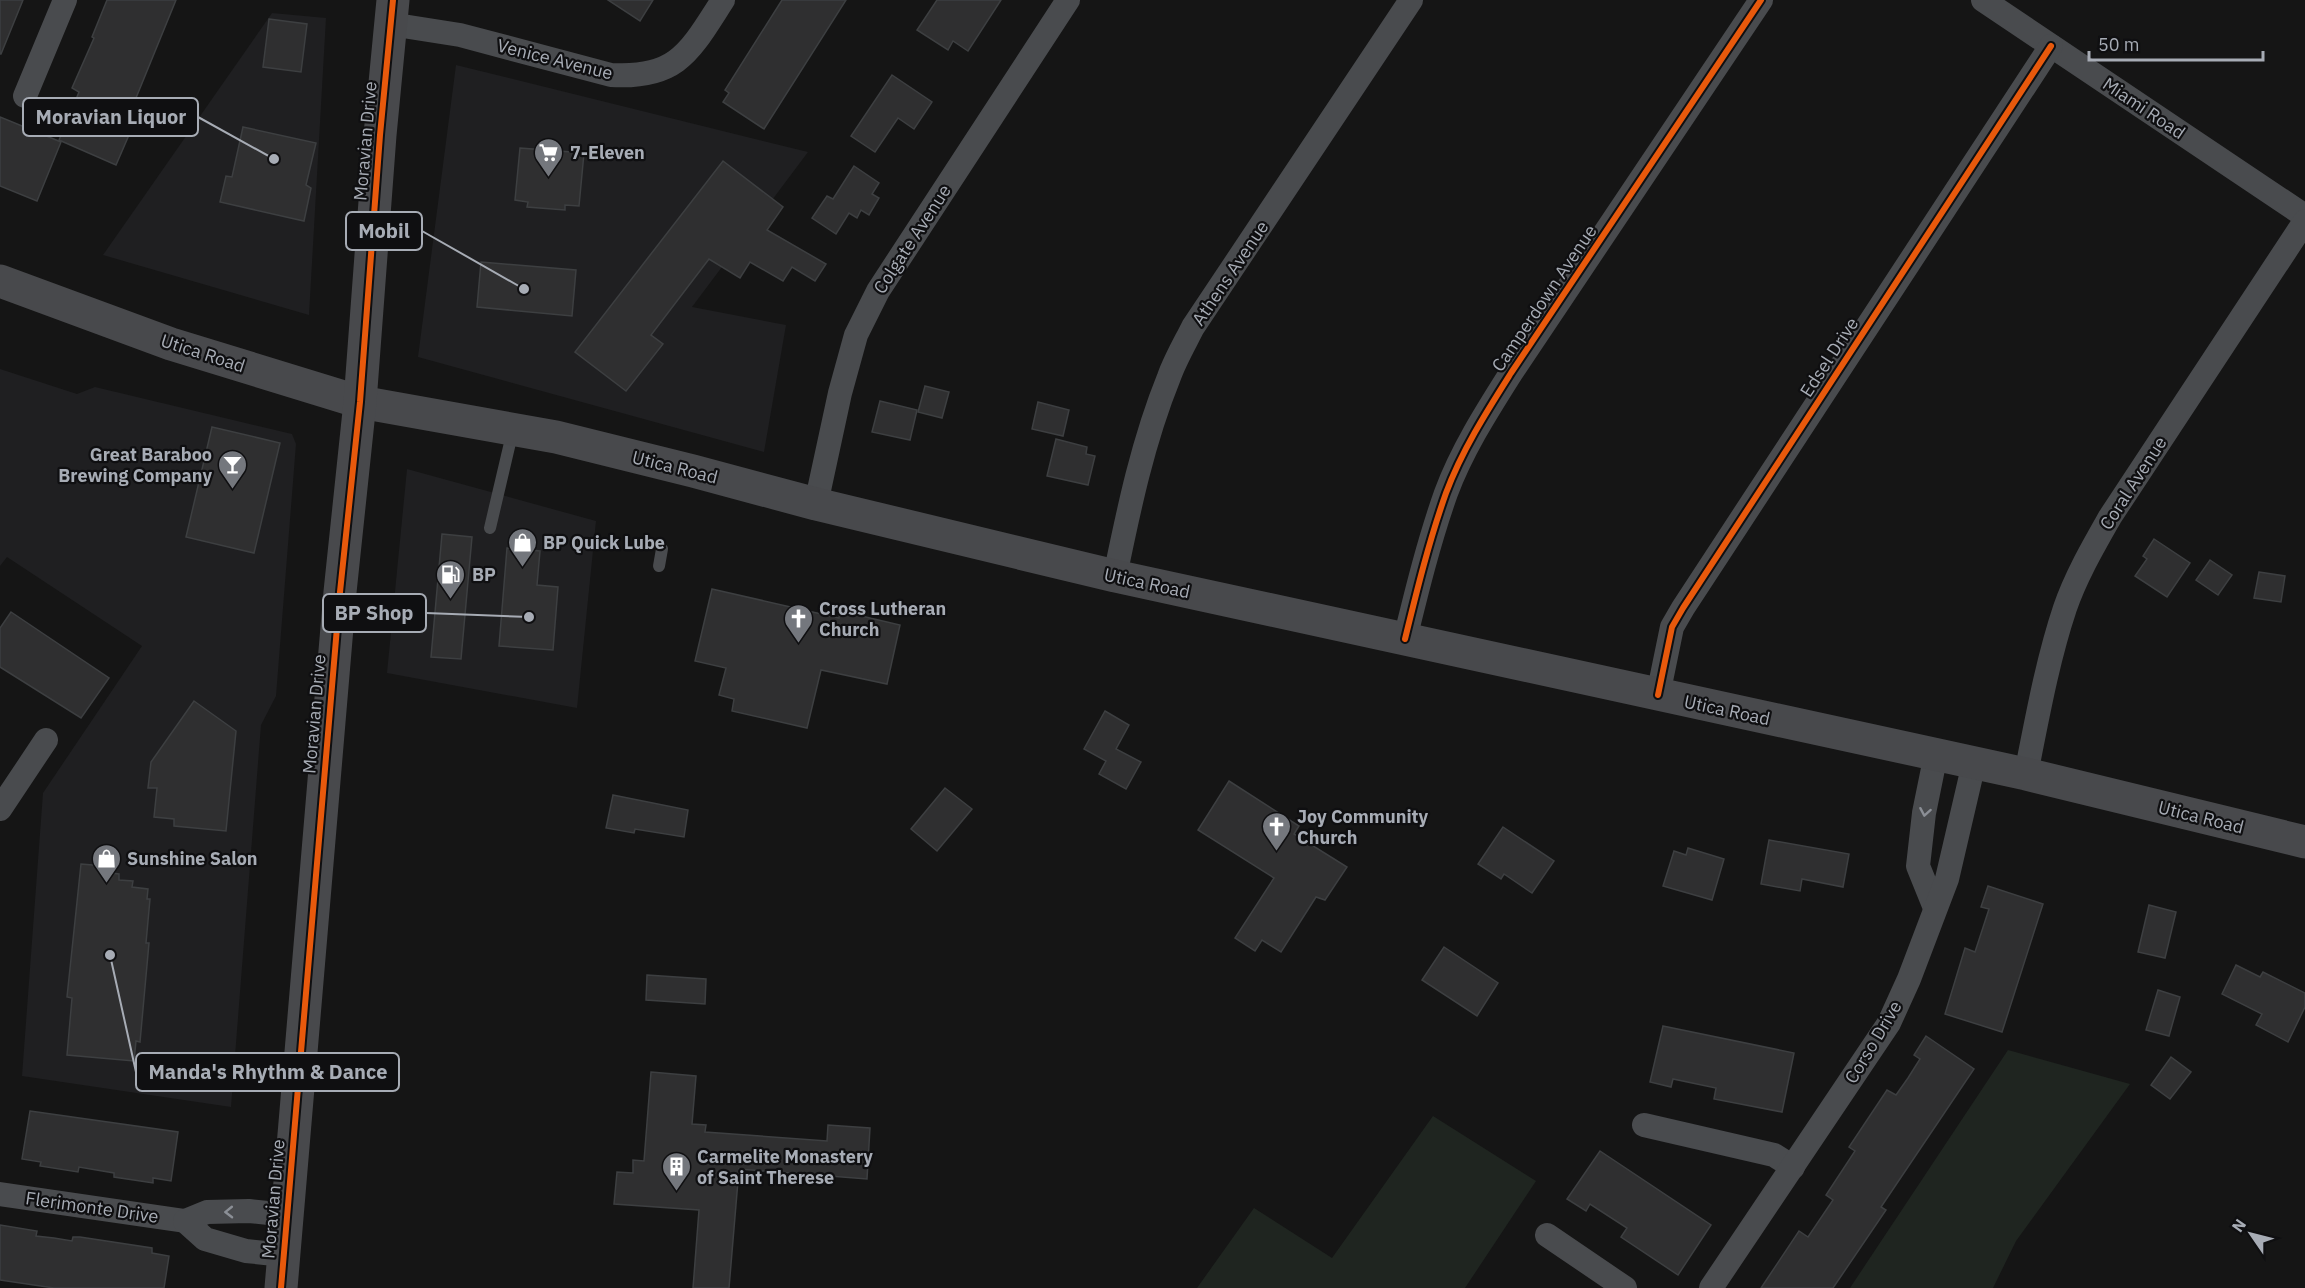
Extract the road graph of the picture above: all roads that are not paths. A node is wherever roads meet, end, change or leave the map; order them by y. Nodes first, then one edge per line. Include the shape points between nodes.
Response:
1 (65, 0) edge
2 (723, 0) edge
3 (1068, 0) edge
4 (1412, 0) edge
5 (1761, 0) edge
6 (1983, 0) edge
7 (392, 12) edge
8 (2051, 46) junction
9 (25, 96) dead end
10 (2305, 216) edge
11 (2305, 220) edge
12 (0, 281) edge
13 (360, 402) junction
14 (513, 429) junction
15 (816, 504) junction
16 (490, 528) dead end
17 (662, 549) dead end
18 (659, 566) dead end
19 (1115, 576) junction
20 (1405, 639) junction
21 (1658, 695) junction
22 (46, 740) dead end
23 (1936, 754) junction
24 (1974, 763) junction
25 (2026, 774) junction
26 (0, 809) edge
27 (2305, 842) edge
28 (1935, 908) junction
29 (1644, 1125) dead end
30 (1793, 1167) junction
31 (0, 1194) edge
32 (287, 1215) junction
33 (185, 1221) junction
34 (1547, 1235) dead end
35 (284, 1255) junction
36 (281, 1288) edge
37 (1626, 1288) edge
38 (1711, 1288) edge

1 - 9 street
2 - 7 street, Venice Avenue via 681,57 660,71 636,76 611,75
3 - 15 street, Colgate Avenue via 878,291 856,335
4 - 19 street, Athens Avenue via 1193,327 1152,424 1134,482
5 - 20 street, Camperdown Avenue via 1473,434 1446,492
6 - 8 street, Miami Road
7 - 13 main road, Moravian Drive
8 - 10 street, Miami Road
8 - 21 street, Edsel Drive via 1683,608 1672,627
11 - 25 street, Coral Avenue via 2085,560 2066,607 2046,679
12 - 13 main road, Utica Road via 171,344
13 - 14 main road, Utica Road
13 - 32 main road, Moravian Drive
14 - 15 main road, Utica Road
14 - 16 lane
15 - 19 main road, Utica Road
17 - 18 lane
19 - 20 main road, Utica Road
20 - 21 main road, Utica Road
21 - 23 main road, Utica Road
22 - 26 street
23 - 24 main road, Utica Road
23 -> 28 street via 1918,866
24 - 25 main road, Utica Road
24 - 28 street, Corso Drive via 1947,879
25 - 27 main road, Utica Road
28 - 30 street, Corso Drive via 1889,1023
29 - 30 street via 1774,1155
30 - 38 street, Corso Drive
31 - 33 street, Flerimonte Drive
32 -> 33 street, Flerimonte Drive via 207,1212
32 - 35 main road, Moravian Drive
33 - 35 street, Flerimonte Drive via 205,1239 246,1251
34 - 37 street
35 - 36 main road, Moravian Drive

